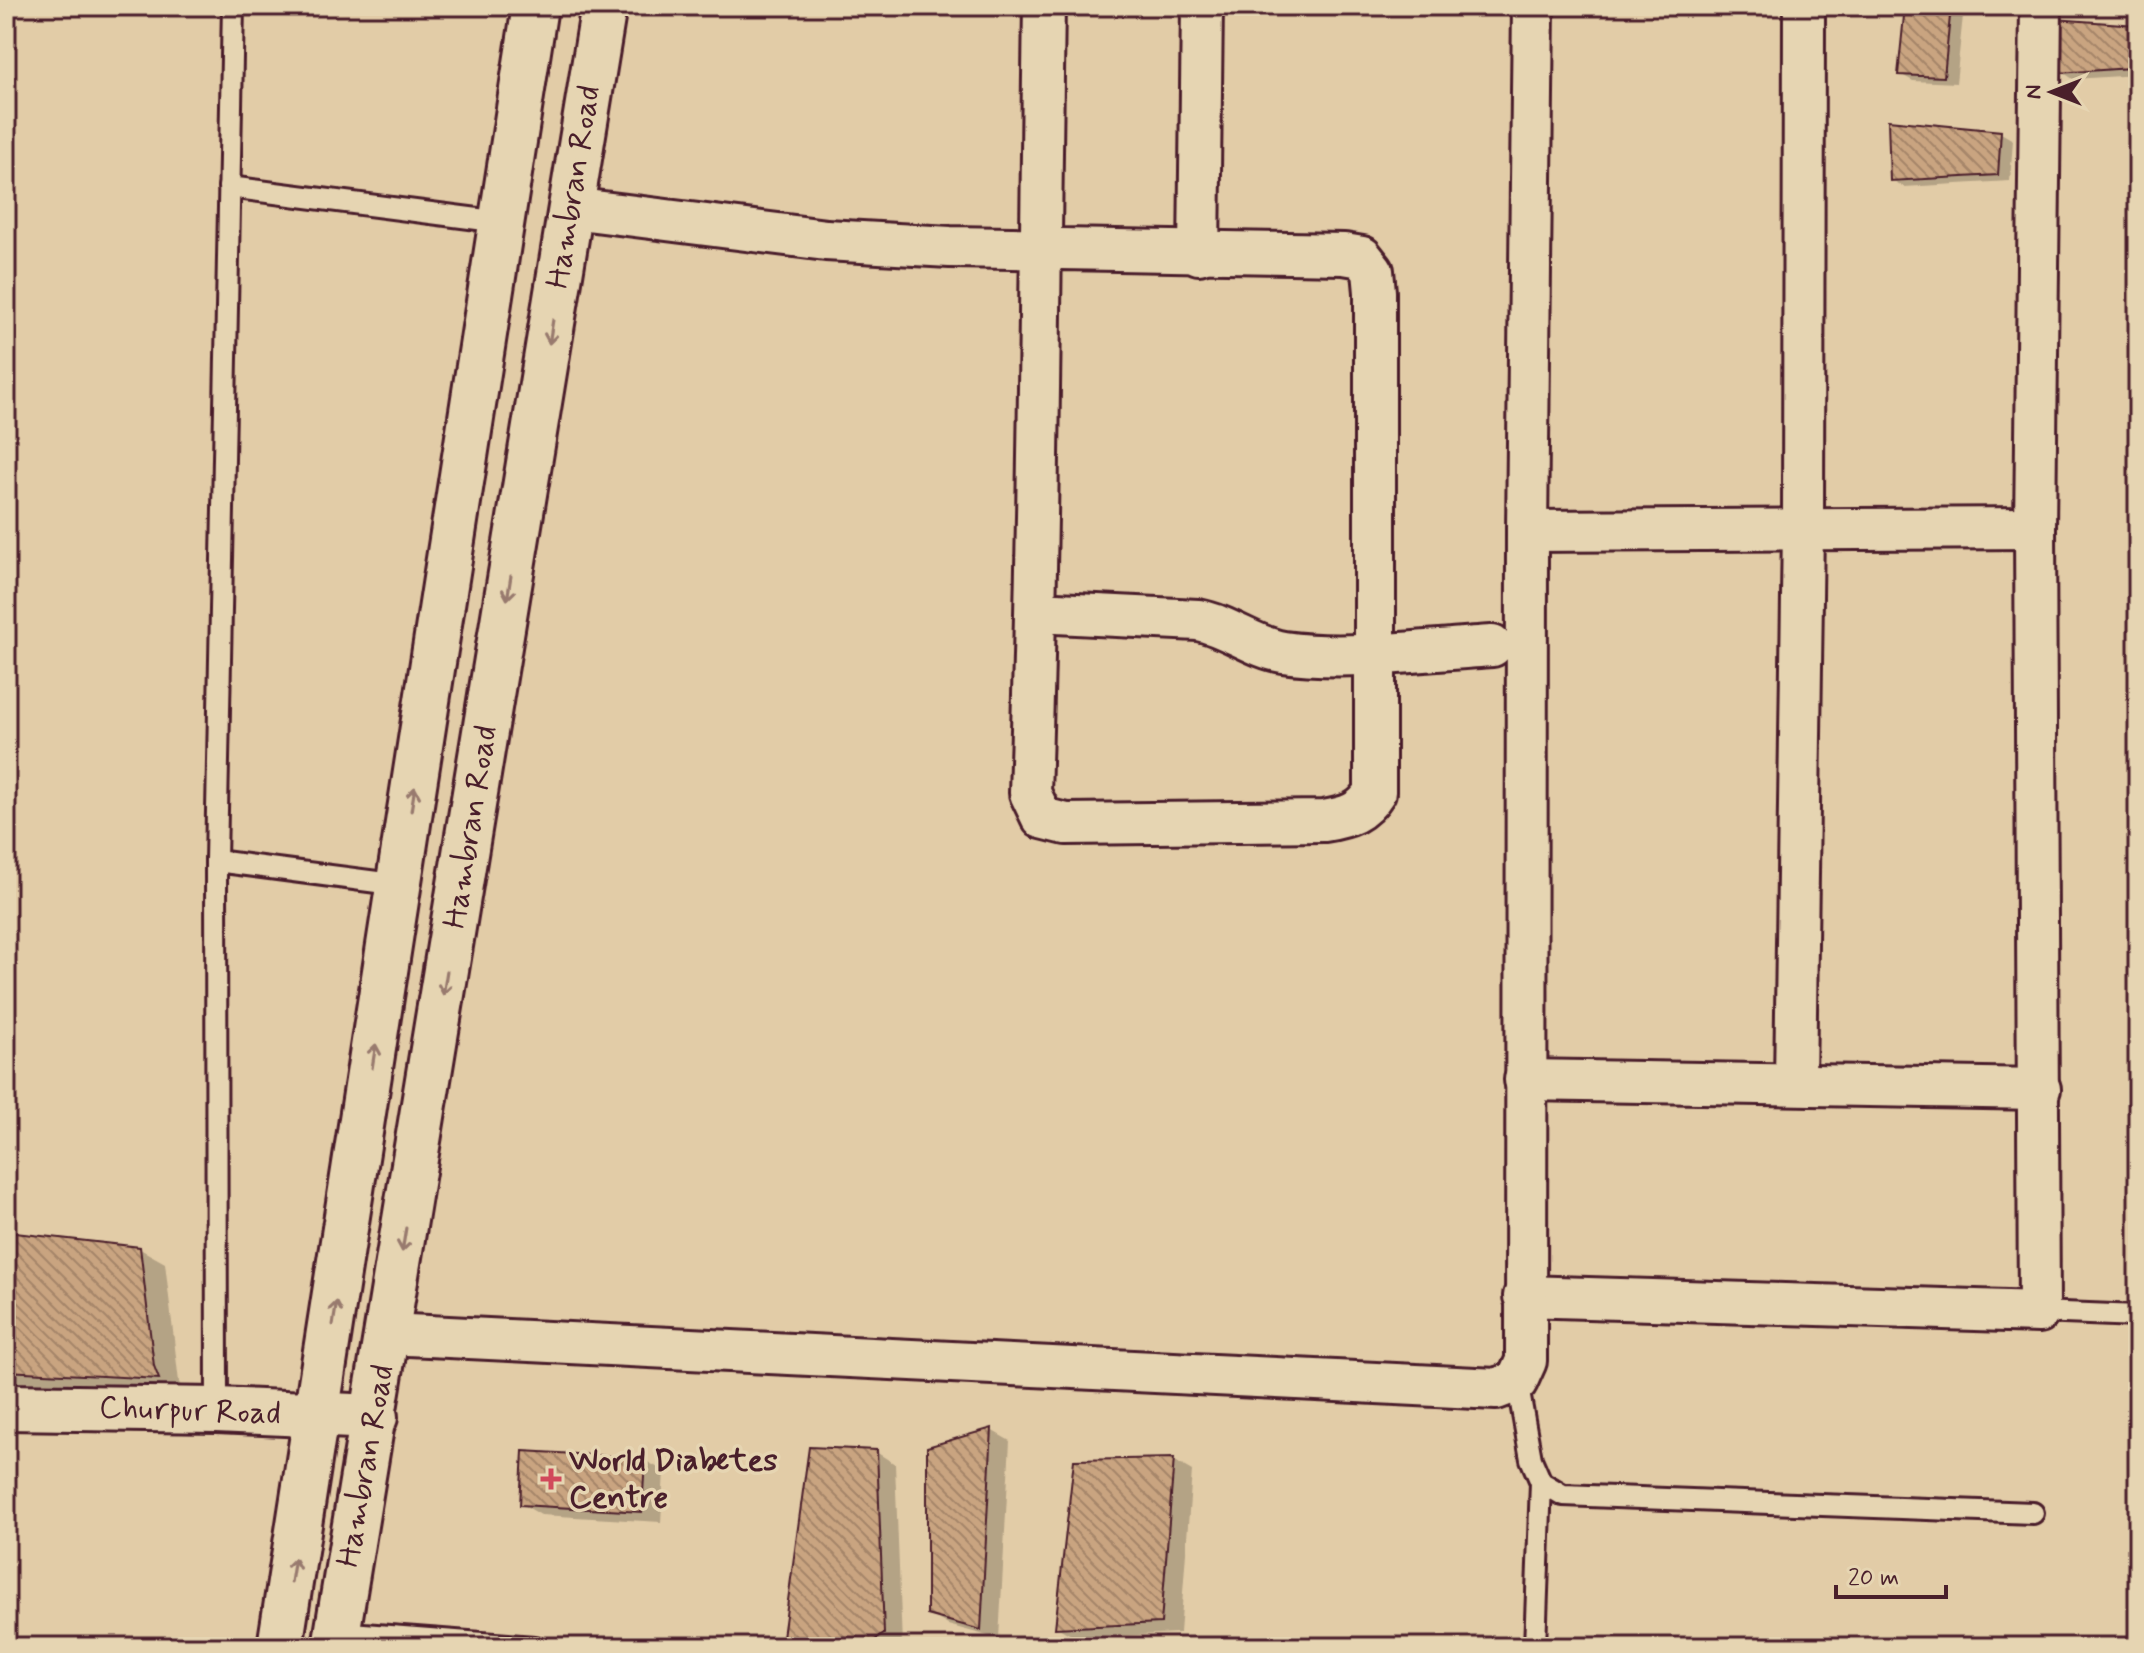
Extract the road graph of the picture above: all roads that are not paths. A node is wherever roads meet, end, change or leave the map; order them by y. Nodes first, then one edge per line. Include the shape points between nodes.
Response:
1 (233, 6) edge
2 (535, 6) edge
3 (604, 6) edge
4 (1044, 6) edge
5 (1202, 6) edge
6 (1533, 6) edge
7 (1804, 6) edge
8 (2041, 6) edge
9 (229, 187) junction
10 (571, 208) junction
11 (501, 222) junction
12 (1040, 252) junction
13 (1199, 254) junction
14 (1803, 528) junction
15 (2035, 528) junction
16 (1527, 531) junction
17 (1036, 612) junction
18 (1492, 646) dead end
19 (1375, 654) junction
20 (216, 861) junction
21 (400, 885) junction
22 (1525, 1080) junction
23 (1795, 1082) junction
24 (2040, 1089) junction
25 (1524, 1296) junction
26 (2039, 1312) junction
27 (2138, 1316) edge
28 (388, 1334) junction
29 (1517, 1381) junction
30 (6, 1407) edge
31 (217, 1410) junction
32 (319, 1416) junction
33 (375, 1417) junction
34 (1541, 1482) junction
35 (2033, 1513) dead end
36 (336, 1639) edge
37 (280, 1647) edge
38 (535, 1647) edge
39 (1535, 1647) edge

1 - 9 lane
2 - 11 main road, Hambran Road
3 - 10 main road, Hambran Road
4 - 12 street
5 - 13 street
6 - 16 street
7 - 14 street
8 - 15 street
9 - 11 lane
9 - 20 lane
10 - 12 street via 826,240
10 -> 28 main road, Hambran Road
21 -> 11 main road, Hambran Road
12 - 13 street
12 - 17 street
13 - 19 street via 1344,254 1362,257 1373,271
14 - 15 street
14 - 16 street
14 - 23 street
15 - 24 street
16 - 22 street
17 - 19 street via 1198,620 1221,624 1285,652
17 - 19 street via 1030,793 1042,818 1066,824 1324,821 1365,809 1375,792
18 - 19 street
20 - 21 lane
20 - 31 lane
32 -> 21 main road, Hambran Road
22 - 23 street
22 - 25 street
23 - 24 street
24 - 26 street
25 - 26 street
25 - 29 street via 1526,1361
26 - 27 lane
28 - 29 street via 1496,1389
28 - 33 main road, Hambran Road
29 - 34 lane via 1531,1459
30 - 31 main road, Churpur Road
31 - 32 main road, Churpur Road
32 - 33 main road, Churpur Road
37 -> 32 main road, Hambran Road
33 - 36 main road, Hambran Road
34 - 35 lane via 1563,1495 1598,1498
34 - 39 lane
36 - 38 lane

